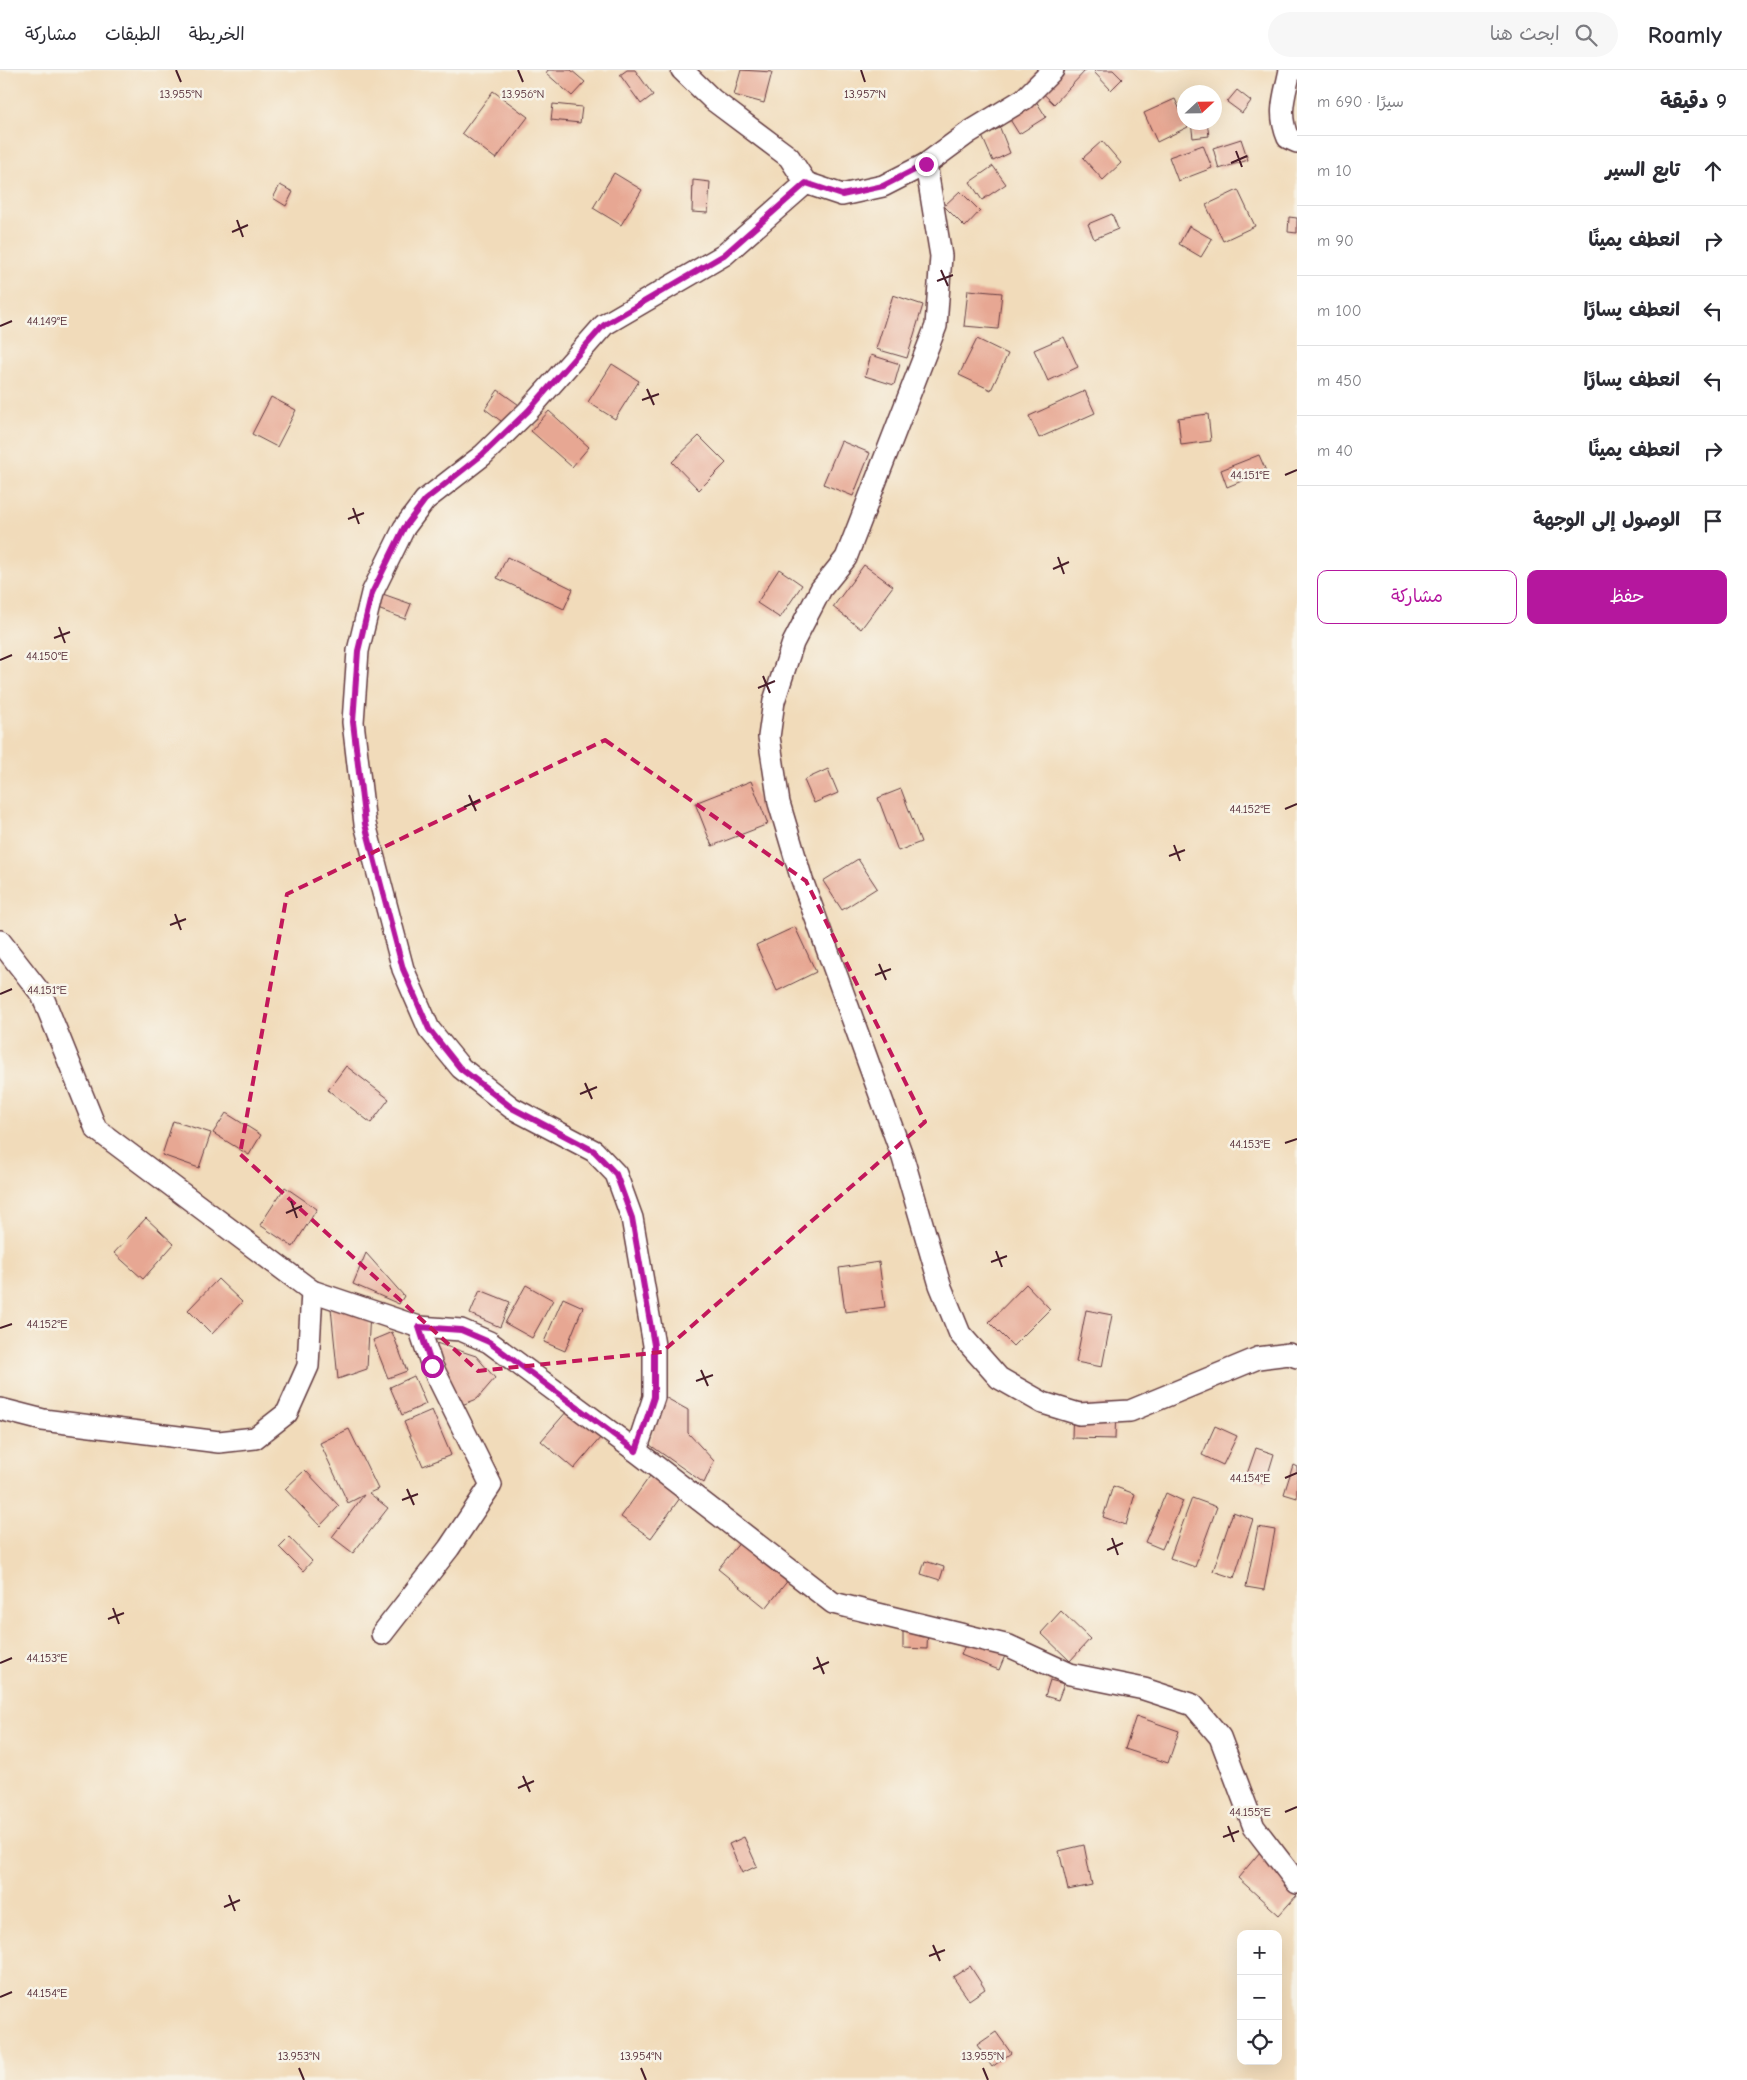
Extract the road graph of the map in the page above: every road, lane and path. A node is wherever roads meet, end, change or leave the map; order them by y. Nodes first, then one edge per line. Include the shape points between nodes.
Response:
1 (682, 70) edge
2 (1053, 70) edge
3 (1290, 70) edge
4 (1297, 142) edge
5 (926, 164) junction
6 (806, 183) junction
7 (0, 942) edge
8 (312, 1291) junction
9 (419, 1327) junction
10 (1297, 1357) edge
11 (0, 1409) edge
12 (636, 1451) junction
13 (382, 1634) dead end
14 (1297, 1883) edge

1 - 6 street via 713,100 789,157
2 - 5 street via 1024,99
3 - 4 street via 1281,112 1282,124 1288,138
5 - 6 street via 883,186 842,195
5 - 10 street via 941,256 936,326 846,558 821,589 793,643 774,701 769,737 779,803 802,880 903,1158 940,1285 960,1334 999,1378 1043,1403 1079,1414 1130,1411 1258,1358 1289,1354
6 - 12 street via 724,255 604,325 528,411 483,454 425,500 404,528 372,593 358,651 353,722 365,824 403,969 429,1029 460,1068 512,1108 594,1151 616,1174 632,1218 654,1345 654,1397
7 - 8 street via 42,995 96,1129
8 - 9 street
8 - 11 street via 308,1366 288,1412 255,1438 219,1442 43,1420
9 - 12 street via 461,1330 489,1342
9 - 13 street via 432,1366 491,1485 449,1548
12 - 14 street via 833,1603 1009,1646 1070,1674 1144,1689 1193,1705 1220,1737 1254,1828

